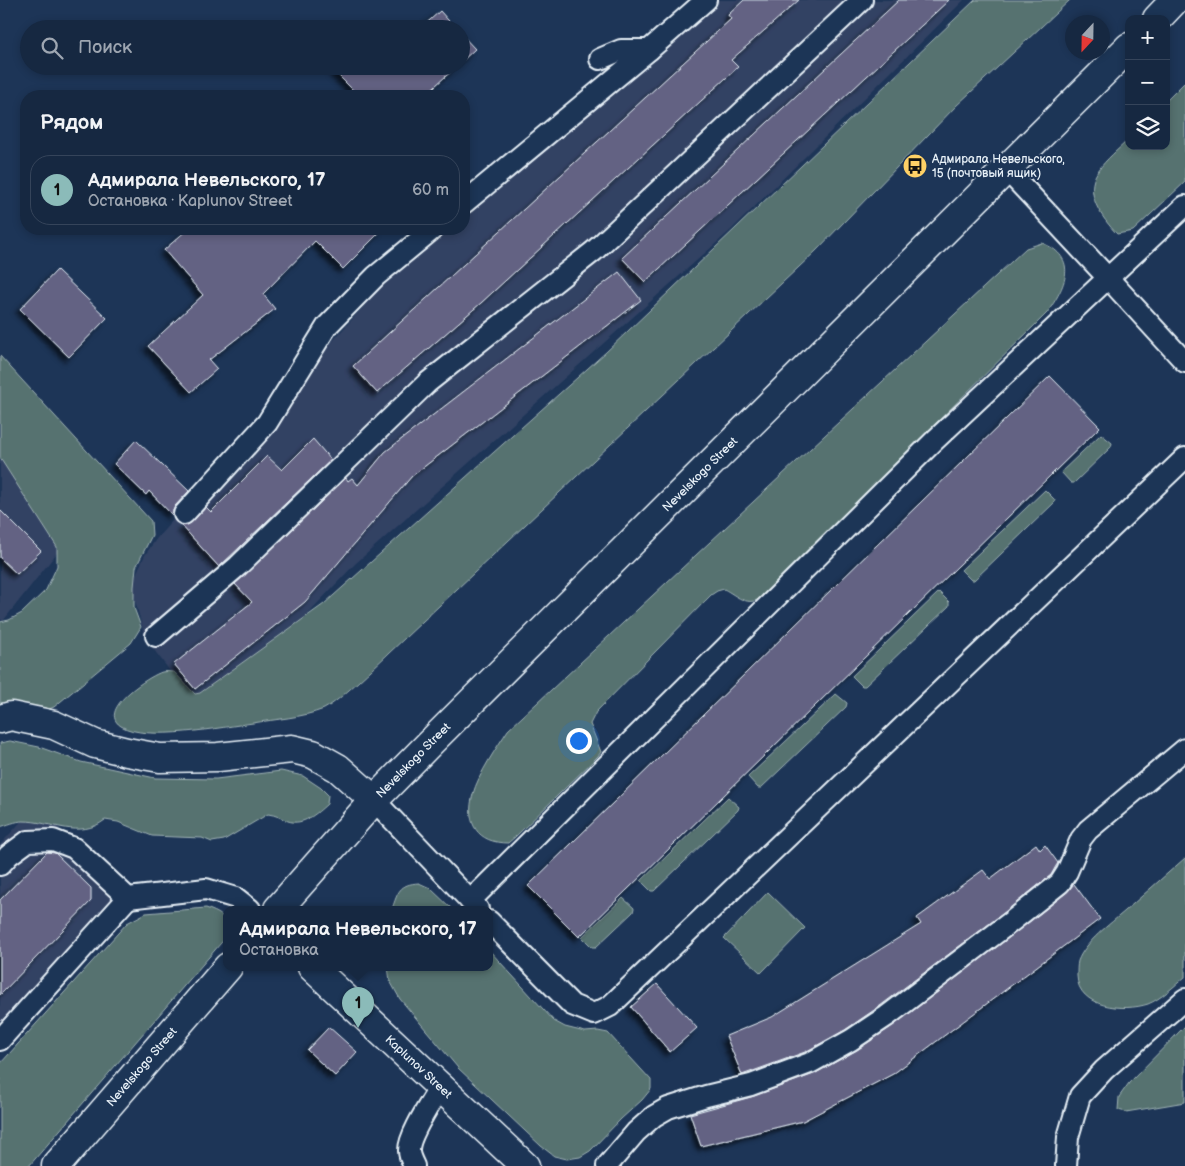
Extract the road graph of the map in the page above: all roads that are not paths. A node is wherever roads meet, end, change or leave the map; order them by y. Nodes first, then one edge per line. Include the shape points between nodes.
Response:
1 (706, 0) edge
2 (862, 0) edge
3 (1175, 0) edge
4 (1161, 15) edge
5 (649, 50) junction
6 (1125, 51) edge
7 (600, 59) dead end
8 (1007, 170) junction
9 (470, 198) edge
10 (1185, 206) edge
11 (426, 235) edge
12 (1108, 278) junction
13 (1185, 362) edge
14 (1185, 458) edge
15 (184, 514) dead end
16 (156, 636) dead end
17 (0, 719) edge
18 (1185, 749) edge
19 (374, 800) junction
20 (0, 864) edge
21 (128, 898) junction
22 (474, 905) edge
23 (246, 906) edge
24 (281, 906) edge
25 (493, 925) edge
26 (225, 971) edge
27 (316, 971) edge
28 (1185, 999) edge
29 (0, 1040) edge
30 (440, 1087) junction
31 (56, 1166) edge
32 (414, 1166) edge
33 (525, 1166) edge
34 (607, 1166) edge
35 (1066, 1166) edge

1 - 5 lane
2 - 16 lane via 594,251 427,383 238,566
3 - 4 main road
5 - 7 lane via 621,50
5 - 9 lane
6 - 8 main road, Nevelskogo Street
8 - 12 lane
8 - 19 main road, Nevelskogo Street
10 - 12 lane
11 - 15 lane via 376,276 327,326 267,423
12 - 13 lane
12 - 22 lane via 934,440
14 - 25 lane via 610,1006 594,1014 572,1005
17 - 19 main road via 11,716 54,725 95,744 160,758 218,757 292,749 313,754 338,768
18 - 34 lane via 1088,830 1060,883 887,1016 810,1063 751,1085 668,1108 636,1132
19 - 22 lane
19 - 24 main road, Nevelskogo Street
20 - 21 lane via 28,841 53,840 74,848
21 - 23 lane via 206,890 236,898
21 - 29 lane
26 - 31 main road, Nevelskogo Street
27 - 30 main road, Kaplunov Street
28 - 35 lane via 1104,1070 1080,1096 1068,1138
30 - 32 lane via 410,1144
30 - 33 main road, Kaplunov Street

